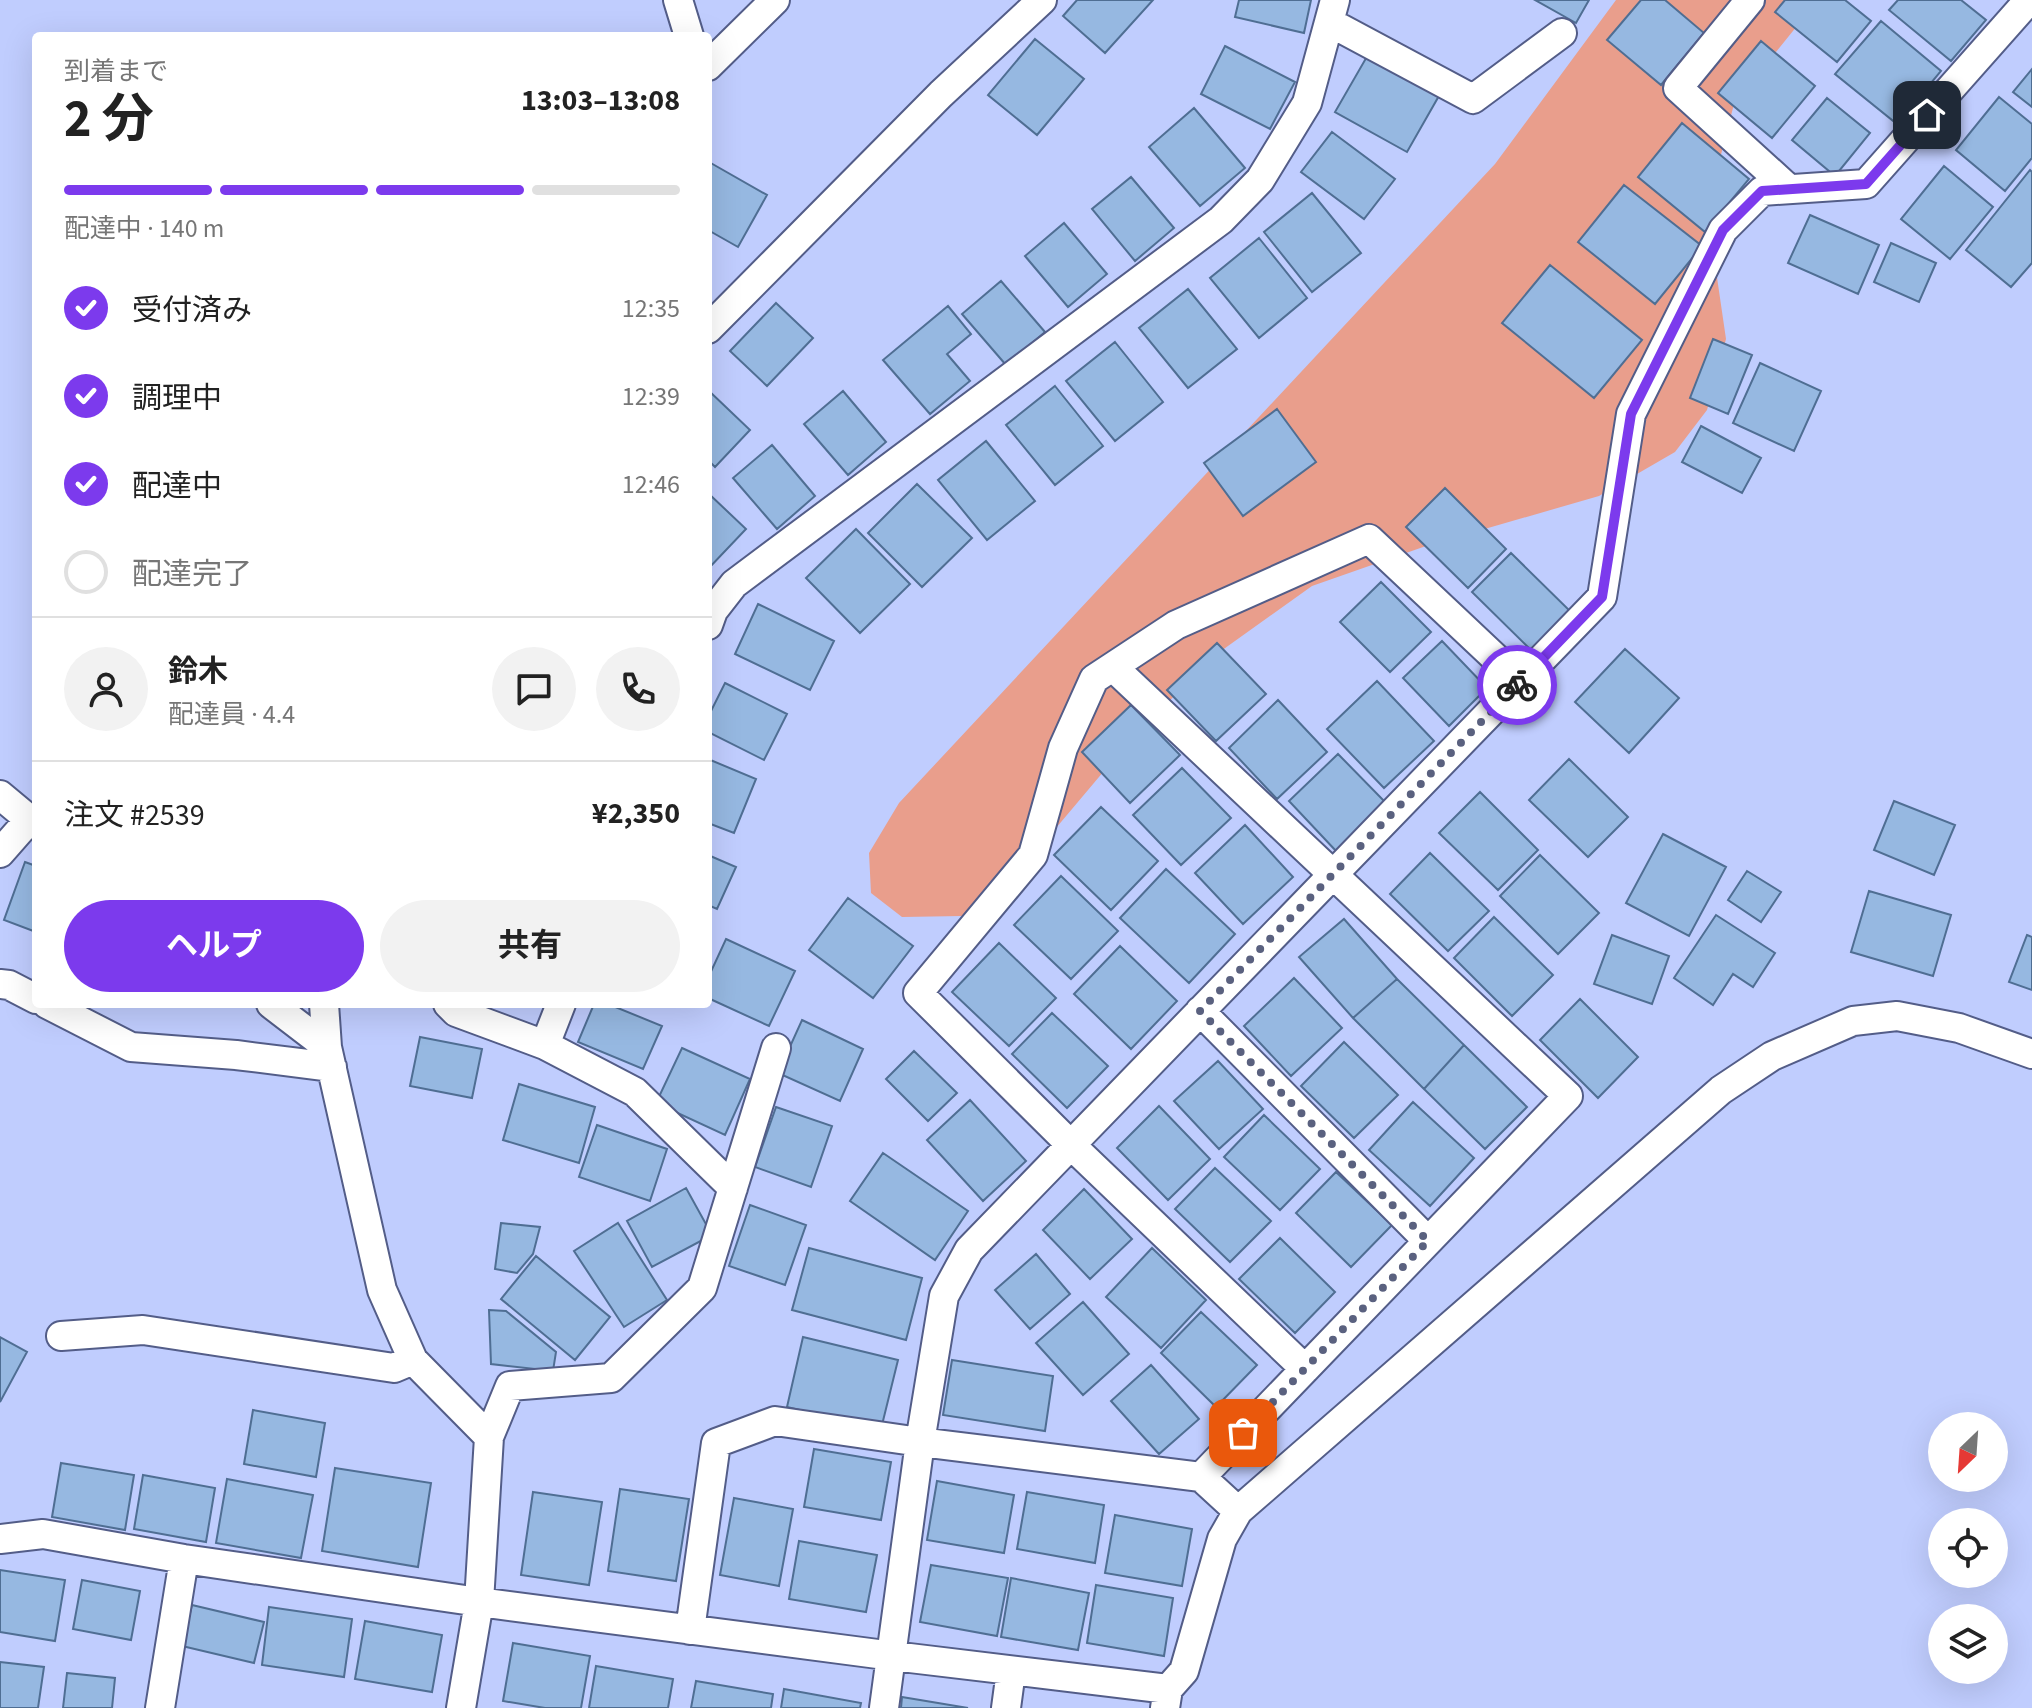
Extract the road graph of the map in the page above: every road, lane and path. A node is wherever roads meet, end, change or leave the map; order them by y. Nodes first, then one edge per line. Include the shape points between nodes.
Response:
1 (678, 0) edge
2 (775, 0) edge
3 (1042, 0) edge
4 (1750, 0) edge
5 (2030, 1) edge
6 (1332, 11) edge
7 (688, 32) edge
8 (1562, 33) dead end
9 (712, 62) edge
10 (1789, 189) junction
11 (712, 325) edge
12 (712, 614) edge
13 (1113, 667) junction
14 (1520, 681) junction
15 (0, 795) edge
16 (32, 822) edge
17 (32, 824) edge
18 (0, 853) edge
19 (1334, 873) junction
20 (0, 984) edge
21 (32, 997) edge
22 (55, 1008) edge
23 (275, 1008) edge
24 (324, 1008) edge
25 (452, 1008) edge
26 (559, 1008) edge
27 (1200, 1011) junction
28 (545, 1045) junction
29 (776, 1048) dead end
30 (2032, 1054) edge
31 (330, 1057) junction
32 (1071, 1145) junction
33 (733, 1188) junction
34 (1428, 1241) junction
35 (61, 1336) dead end
36 (413, 1360) junction
37 (1305, 1369) junction
38 (489, 1437) junction
39 (920, 1442) junction
40 (1201, 1477) junction
41 (1238, 1511) junction
42 (0, 1539) edge
43 (184, 1559) junction
44 (479, 1602) junction
45 (690, 1630) junction
46 (893, 1656) junction
47 (1011, 1671) junction
48 (1166, 1698) edge
49 (160, 1708) edge
50 (461, 1708) edge
51 (884, 1708) edge
52 (1006, 1708) edge

1 - 7 street
2 - 9 street
3 - 11 street
4 - 10 street via 1678,88
5 - 10 street via 1866,184
6 - 8 street via 1473,99
6 - 12 street via 1307,103 1260,180 1221,220 734,584
10 - 14 street via 1762,191 1723,230 1631,414 1602,597
13 - 14 street via 1176,625 1369,539
13 - 19 street
13 - 32 street via 1094,679 1063,748 1033,855 918,993
14 - 19 street
15 - 16 street
17 - 18 street
19 - 27 street
19 - 34 street via 1568,1096
20 - 21 street
22 - 31 street via 131,1047
23 - 31 street
24 - 31 street
25 - 28 street
26 - 28 street
27 - 32 street
27 - 34 street
28 - 33 street via 635,1092
29 - 33 street
30 - 41 street via 1959,1028 1897,1016 1853,1021 1772,1056 1721,1090
31 - 36 street via 382,1290
32 - 37 street
32 - 39 street via 969,1250 944,1296
33 - 38 street via 702,1288 611,1378 510,1386
34 - 37 street
35 - 36 street via 143,1330 394,1368
36 - 38 street
37 - 40 street
38 - 44 street
39 - 40 street
39 - 45 street via 775,1421 716,1443
39 - 46 street
40 - 41 street
41 - 48 street via 1222,1539 1184,1671
42 - 43 street via 43,1534
43 - 44 street
43 - 49 street
44 - 45 street
44 - 50 street
45 - 46 street
46 - 47 street
46 - 51 street
47 - 48 street
47 - 52 street

